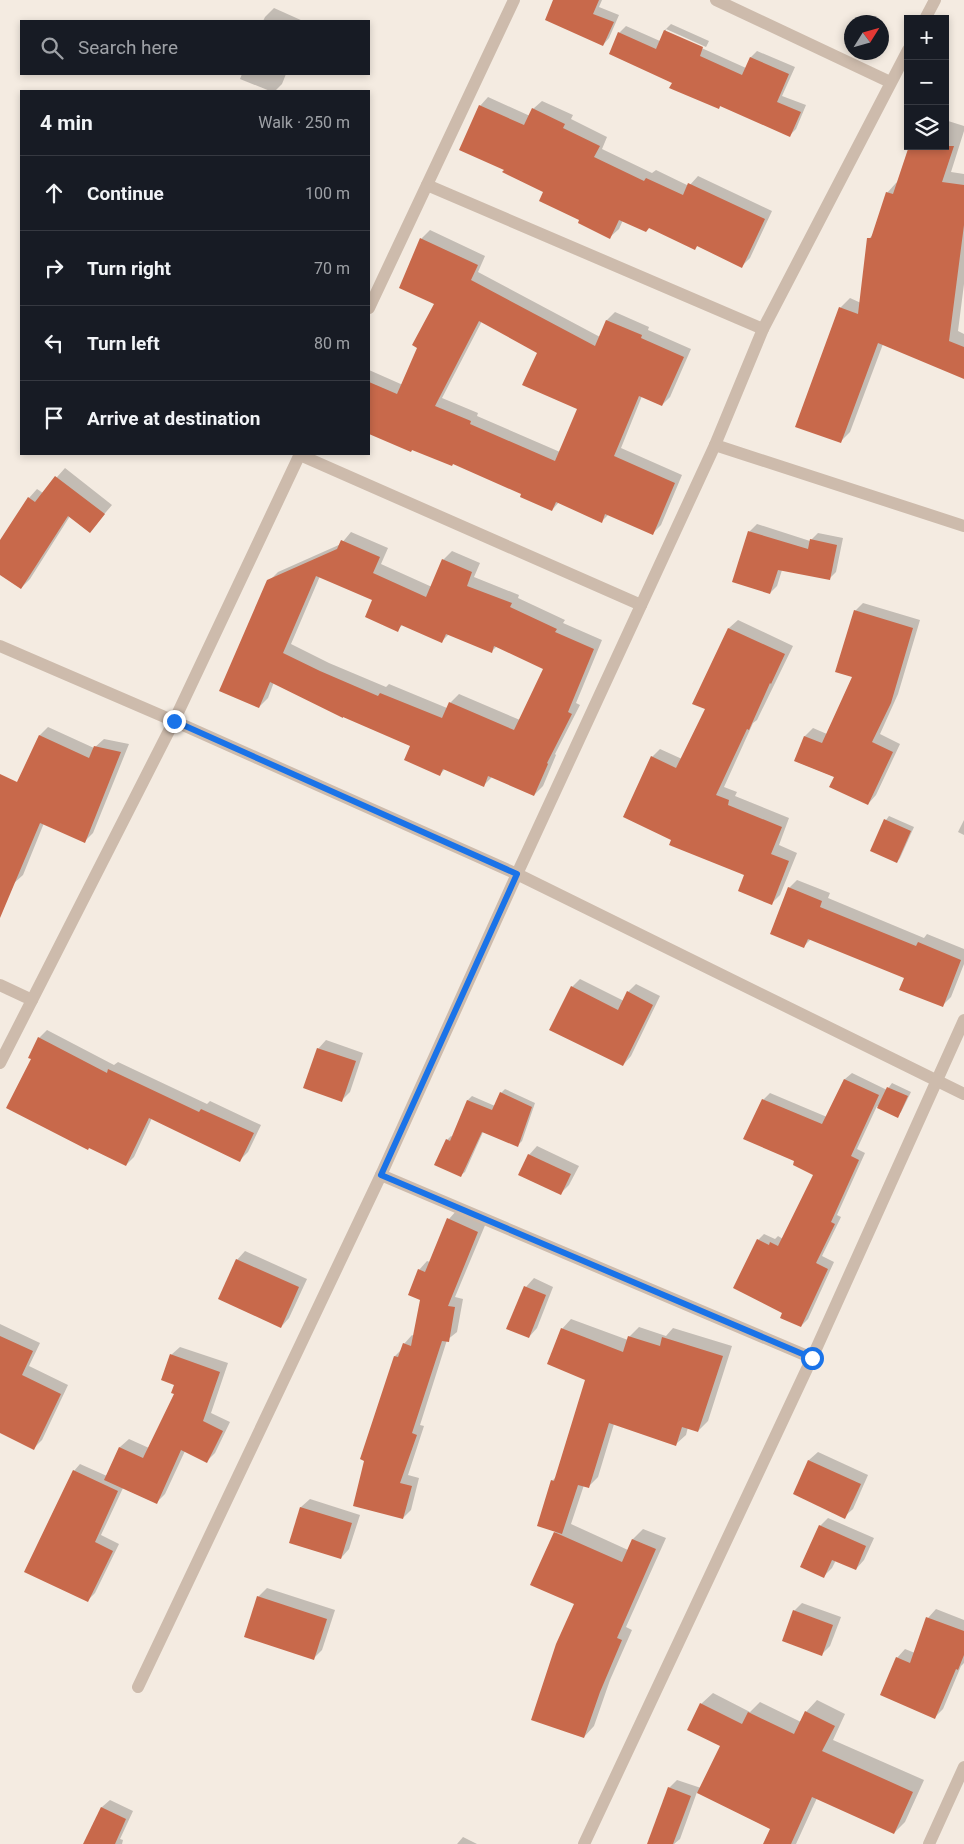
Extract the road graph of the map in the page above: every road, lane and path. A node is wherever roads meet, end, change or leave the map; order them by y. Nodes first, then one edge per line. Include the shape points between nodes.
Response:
1 (514, 0) edge
2 (716, 0) edge
3 (935, 0) edge
4 (927, 15) edge
5 (904, 57) edge
6 (890, 82) junction
7 (427, 185) junction
8 (370, 306) edge
9 (763, 329) junction
10 (714, 445) junction
11 (300, 455) edge
12 (302, 455) edge
13 (964, 526) edge
14 (641, 605) junction
15 (0, 646) edge
16 (174, 721) junction
17 (517, 874) junction
18 (0, 985) edge
19 (32, 1000) junction
20 (964, 1020) edge
21 (0, 1063) edge
22 (937, 1081) junction
23 (964, 1094) edge
24 (381, 1175) junction
25 (812, 1358) junction
26 (138, 1688) dead end
27 (964, 1767) edge
28 (584, 1844) edge
29 (929, 1844) edge

1 - 7 street
2 - 6 street
3 - 4 street
5 - 6 street
6 - 9 street
7 - 8 street
7 - 9 street
9 - 10 street
10 - 13 street
10 - 14 street
11 - 16 street
12 - 14 street
14 - 17 street
15 - 16 street
16 - 17 street
16 - 19 street
17 - 22 street
17 - 24 street
18 - 19 street
19 - 21 street
20 - 22 street
22 - 23 street
22 - 25 street
24 - 25 street
24 - 26 street
25 - 28 street
27 - 29 street

